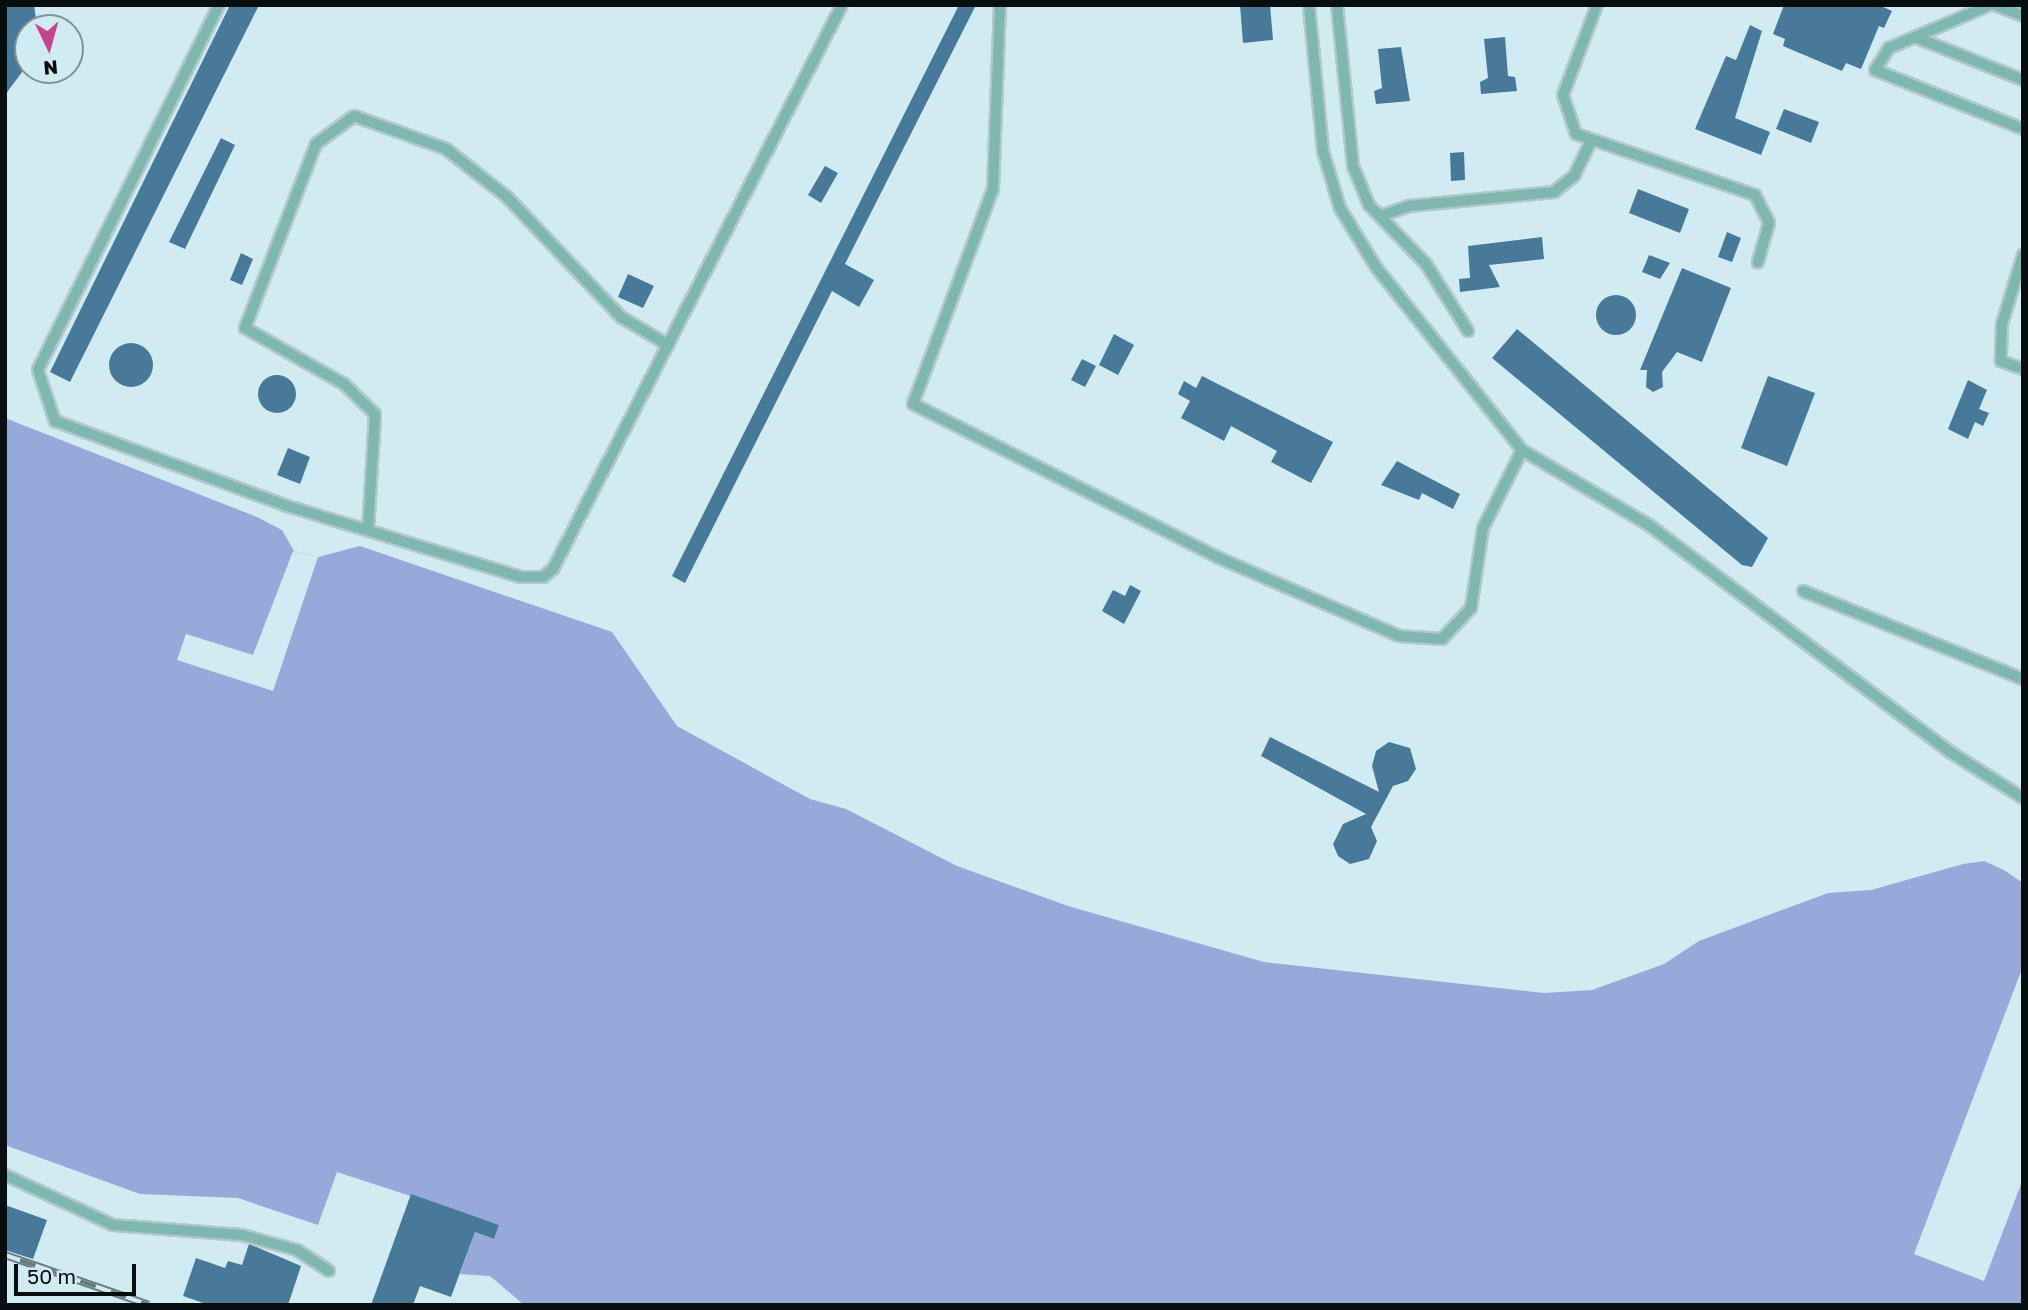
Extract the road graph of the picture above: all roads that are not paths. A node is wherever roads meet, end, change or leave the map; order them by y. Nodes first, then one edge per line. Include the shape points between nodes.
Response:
1 (219, 5) edge
2 (842, 5) edge
3 (1000, 5) edge
4 (1309, 5) edge
5 (1337, 5) edge
6 (1597, 5) edge
7 (1990, 5) edge
8 (1996, 5) edge
9 (2023, 16) edge
10 (1915, 37) junction
11 (2023, 80) edge
12 (2023, 129) edge
13 (1591, 141) junction
14 (1380, 216) junction
15 (2023, 255) edge
16 (1758, 262) dead end
17 (1468, 331) dead end
18 (668, 345) junction
19 (2023, 369) edge
20 (1522, 450) junction
21 (368, 530) junction
22 (1803, 591) dead end
23 (2023, 679) edge
24 (2023, 798) edge
25 (5, 1175) edge
26 (329, 1271) dead end

1 - 21 lane via 38,370 55,421
2 - 18 lane
3 - 20 lane via 993,189 913,404 1219,558 1399,636 1442,639 1471,608 1483,528
4 - 20 lane via 1323,151 1340,208 1376,267
5 - 14 lane via 1353,166 1369,205
6 - 13 lane via 1563,95 1576,134
7 - 10 lane
8 - 9 lane
10 - 11 lane
10 - 12 lane via 1889,48 1875,70
13 - 14 lane via 1574,176 1554,192 1409,206
13 - 16 lane via 1644,153 1755,195 1769,223
14 - 17 lane via 1426,264
15 - 19 lane via 2002,324 2001,360
18 - 21 lane via 553,569 543,577 521,577
18 - 21 lane via 621,317 506,197 446,149 354,116 316,144 245,328 344,384 375,414
20 - 24 lane via 1649,524 1950,752
22 - 23 lane
25 - 26 lane via 113,1225 242,1235 297,1250

